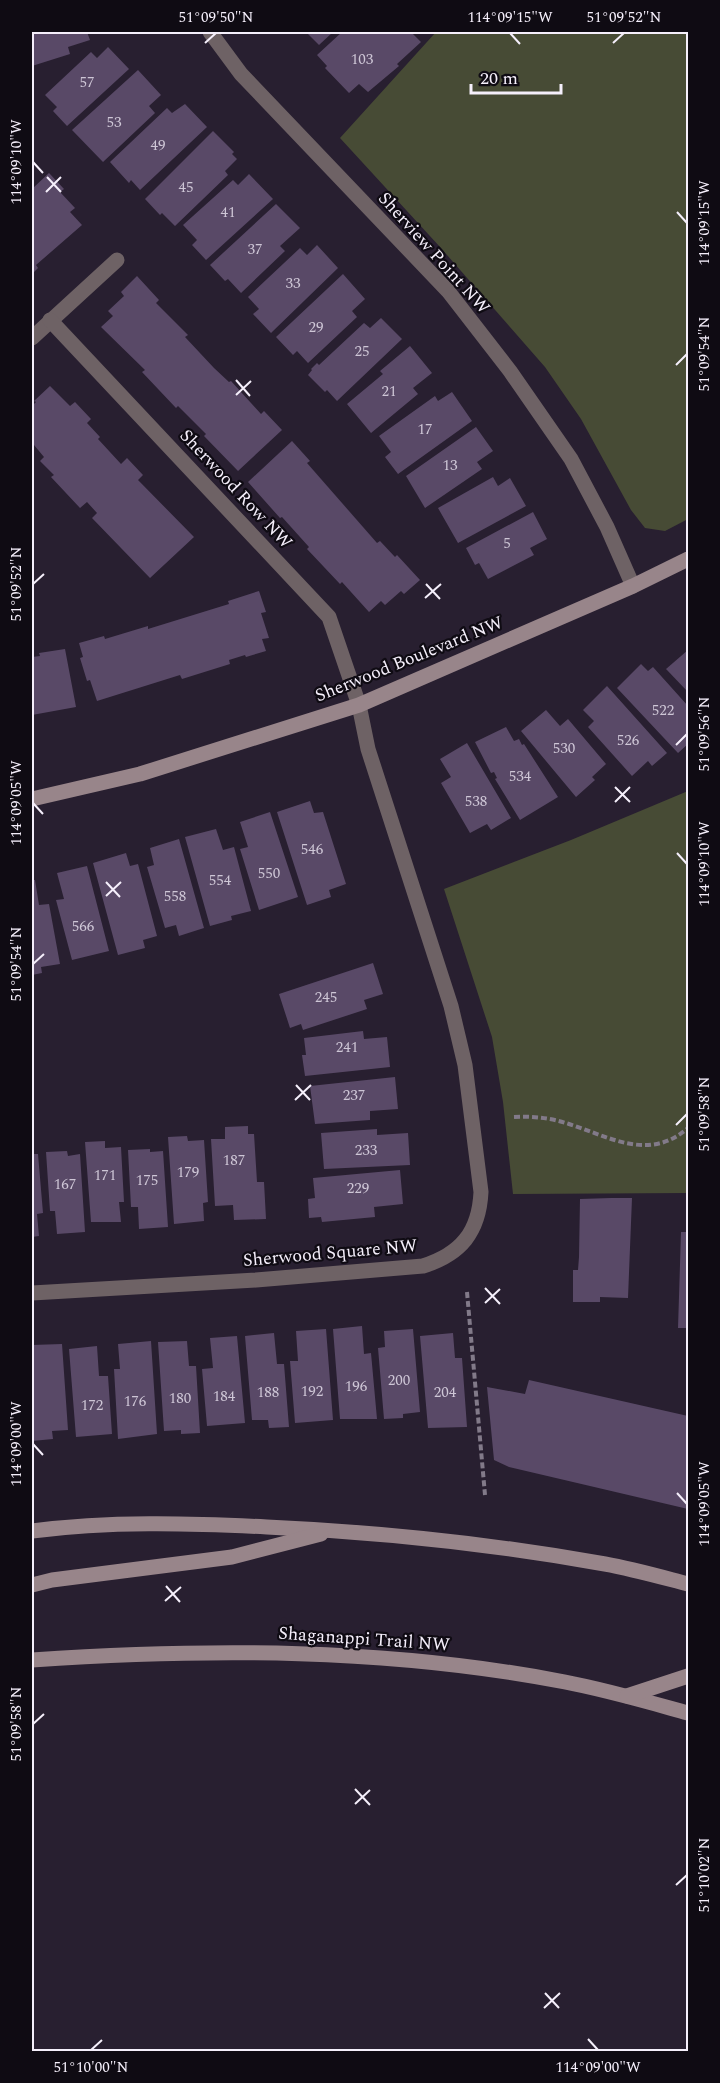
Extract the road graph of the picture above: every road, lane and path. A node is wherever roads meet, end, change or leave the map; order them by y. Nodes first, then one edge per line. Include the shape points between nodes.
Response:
1 (210, 32) edge
2 (117, 260) dead end
3 (50, 320) junction
4 (32, 338) edge
5 (688, 559) edge
6 (633, 586) junction
7 (359, 705) junction
8 (32, 799) edge
9 (514, 1117) dead end
10 (688, 1128) edge
11 (467, 1292) dead end
12 (32, 1293) edge
13 (485, 1495) dead end
14 (339, 1530) junction
15 (32, 1531) edge
16 (688, 1584) edge
17 (32, 1585) edge
18 (32, 1660) edge
19 (688, 1676) edge
20 (627, 1696) junction
21 (688, 1713) edge

1 - 6 street, Sherview Point NW via 241,74 448,291 503,362 571,459
2 - 3 street
3 - 4 street
3 - 7 street, Sherwood Row NW via 330,617
5 - 6 main road, Sherwood Boulevard NW
6 - 7 main road, Sherwood Boulevard NW
7 - 8 main road, Sherwood Boulevard NW via 140,774
7 - 12 street, Sherwood Square NW via 368,749 451,1006 465,1065 481,1192 480,1208 471,1231 454,1251 423,1266
9 - 10 path via 553,1119 626,1144 667,1142
11 - 13 path
14 - 15 main road via 215,1524
14 - 16 main road via 606,1564
14 - 17 main road via 232,1557
18 - 20 main road, Shaganappi Trail NW via 122,1654 314,1653 489,1669
19 - 20 main road
20 - 21 main road, Shaganappi Trail NW

